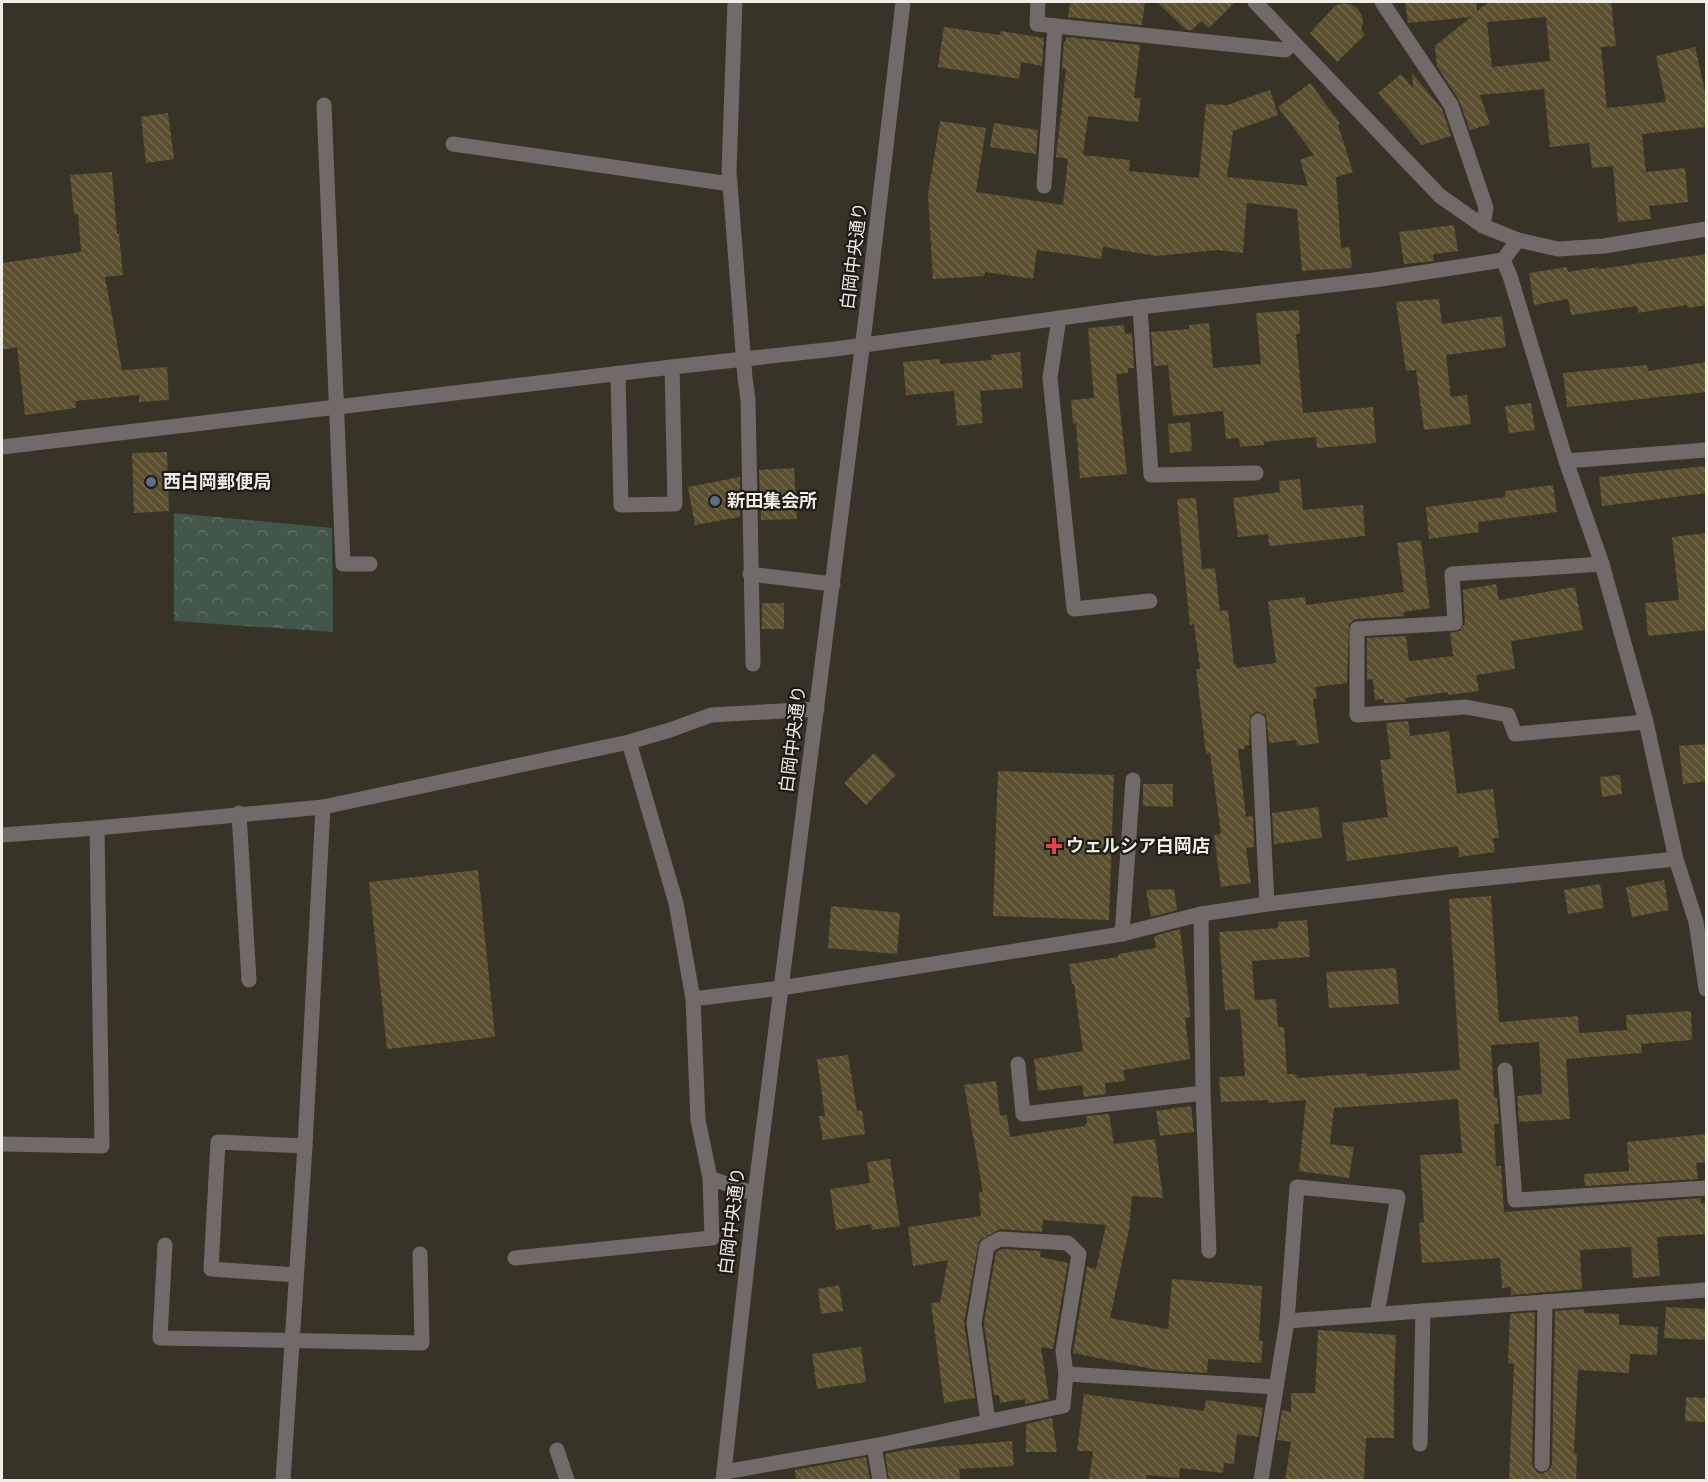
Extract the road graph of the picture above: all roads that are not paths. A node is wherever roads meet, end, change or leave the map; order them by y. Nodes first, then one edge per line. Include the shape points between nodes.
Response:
1 (735, 2) edge
2 (903, 2) edge
3 (1038, 2) edge
4 (1257, 2) edge
5 (1382, 2) edge
6 (1055, 26) junction
7 (1293, 43) junction
8 (324, 105) dead end
9 (453, 144) dead end
10 (730, 184) junction
11 (1044, 186) dead end
12 (1483, 226) junction
13 (1707, 229) edge
14 (1518, 240) junction
15 (1503, 260) junction
16 (1140, 307) junction
17 (1059, 318) junction
18 (862, 345) junction
19 (745, 360) junction
20 (672, 367) junction
21 (618, 373) junction
22 (337, 407) junction
23 (2, 447) edge
24 (1707, 450) edge
25 (1566, 461) junction
26 (1256, 473) dead end
27 (370, 564) dead end
28 (1602, 564) junction
29 (750, 574) junction
30 (833, 584) junction
31 (1150, 601) dead end
32 (753, 664) dead end
33 (817, 709) junction
34 (1258, 721) dead end
35 (1646, 722) junction
36 (629, 742) junction
37 (1133, 780) dead end
38 (323, 807) junction
39 (239, 813) junction
40 (97, 828) junction
41 (2, 835) edge
42 (1676, 859) junction
43 (1266, 904) junction
44 (1201, 914) junction
45 (1701, 921) edge
46 (1122, 934) junction
47 (249, 980) dead end
48 (781, 988) junction
49 (1707, 989) edge
50 (693, 999) junction
51 (1018, 1064) dead end
52 (1505, 1070) dead end
53 (1203, 1093) junction
54 (2, 1144) edge
55 (305, 1146) junction
56 (710, 1178) junction
57 (1707, 1188) edge
58 (755, 1194) junction
59 (165, 1245) dead end
60 (1209, 1251) dead end
61 (420, 1254) dead end
62 (515, 1258) dead end
63 (296, 1275) junction
64 (1707, 1290) edge
65 (1545, 1302) junction
66 (1424, 1311) junction
67 (1377, 1314) junction
68 (1287, 1321) junction
69 (293, 1340) junction
70 (1066, 1374) junction
71 (1276, 1387) junction
72 (988, 1421) junction
73 (1420, 1444) dead end
74 (874, 1446) junction
75 (557, 1450) dead end
76 (1542, 1464) dead end
77 (723, 1476) edge
78 (283, 1480) edge
79 (567, 1480) edge
80 (880, 1480) edge
81 (1261, 1480) edge

1 - 10 street
2 - 18 street, 白岡中央通り
3 - 6 street via 1037,24
4 - 7 street
5 - 12 street via 1451,105 1486,208
6 - 7 street via 1285,50
6 - 11 street
7 - 12 street via 1440,196
8 - 22 street
9 - 10 street
10 - 19 street
12 - 14 street
13 - 14 street via 1604,246 1558,249
14 - 15 street
15 - 16 street via 1374,280
15 - 25 street
16 - 17 street
16 - 26 street via 1151,475
17 - 18 street
17 - 31 street via 1050,378 1074,609
18 - 19 street
18 - 30 street, 白岡中央通り
19 - 20 street
19 - 29 street
20 - 21 street
20 - 21 street via 675,504 621,505
21 - 22 street
22 - 23 street
22 - 27 street via 342,564
24 - 25 street
25 - 28 street
28 - 35 street
28 - 35 street via 1452,574 1455,623 1357,629 1357,715 1466,707 1508,716 1515,734
29 - 30 street
29 - 32 street
30 - 33 street, 白岡中央通り
33 - 36 street via 711,715
33 - 48 street, 白岡中央通り
34 - 43 street
35 - 42 street
36 - 38 street
36 - 50 street via 676,903
37 - 46 street
38 - 39 street
38 - 55 street
39 - 40 street
39 - 47 street
40 - 41 street
40 - 54 street via 102,1146
42 - 43 street
42 - 45 street
43 - 44 street
44 - 46 street
44 - 53 street
45 - 49 street
46 - 48 street
48 - 50 street
48 - 58 street, 白岡中央通り
50 - 56 street via 698,1120
51 - 53 street via 1023,1114
52 - 57 street via 1515,1200
53 - 60 street
55 - 63 street
55 - 63 street via 218,1142 211,1269
56 - 58 street
56 - 62 street via 712,1238
58 - 77 street, 白岡中央通り
59 - 69 street via 160,1338
61 - 69 street via 422,1343
63 - 69 street
64 - 65 street
65 - 66 street
65 - 76 street
66 - 67 street
66 - 73 street
67 - 68 street
67 - 68 street via 1398,1197 1297,1187
68 - 71 street
69 - 78 street
70 - 71 street
70 - 72 street via 1063,1406
70 - 72 street via 1063,1351 1079,1254 1068,1243 1000,1239 987,1246 974,1323
71 - 81 street
72 - 74 street
74 - 77 street
74 - 80 street
75 - 79 street

